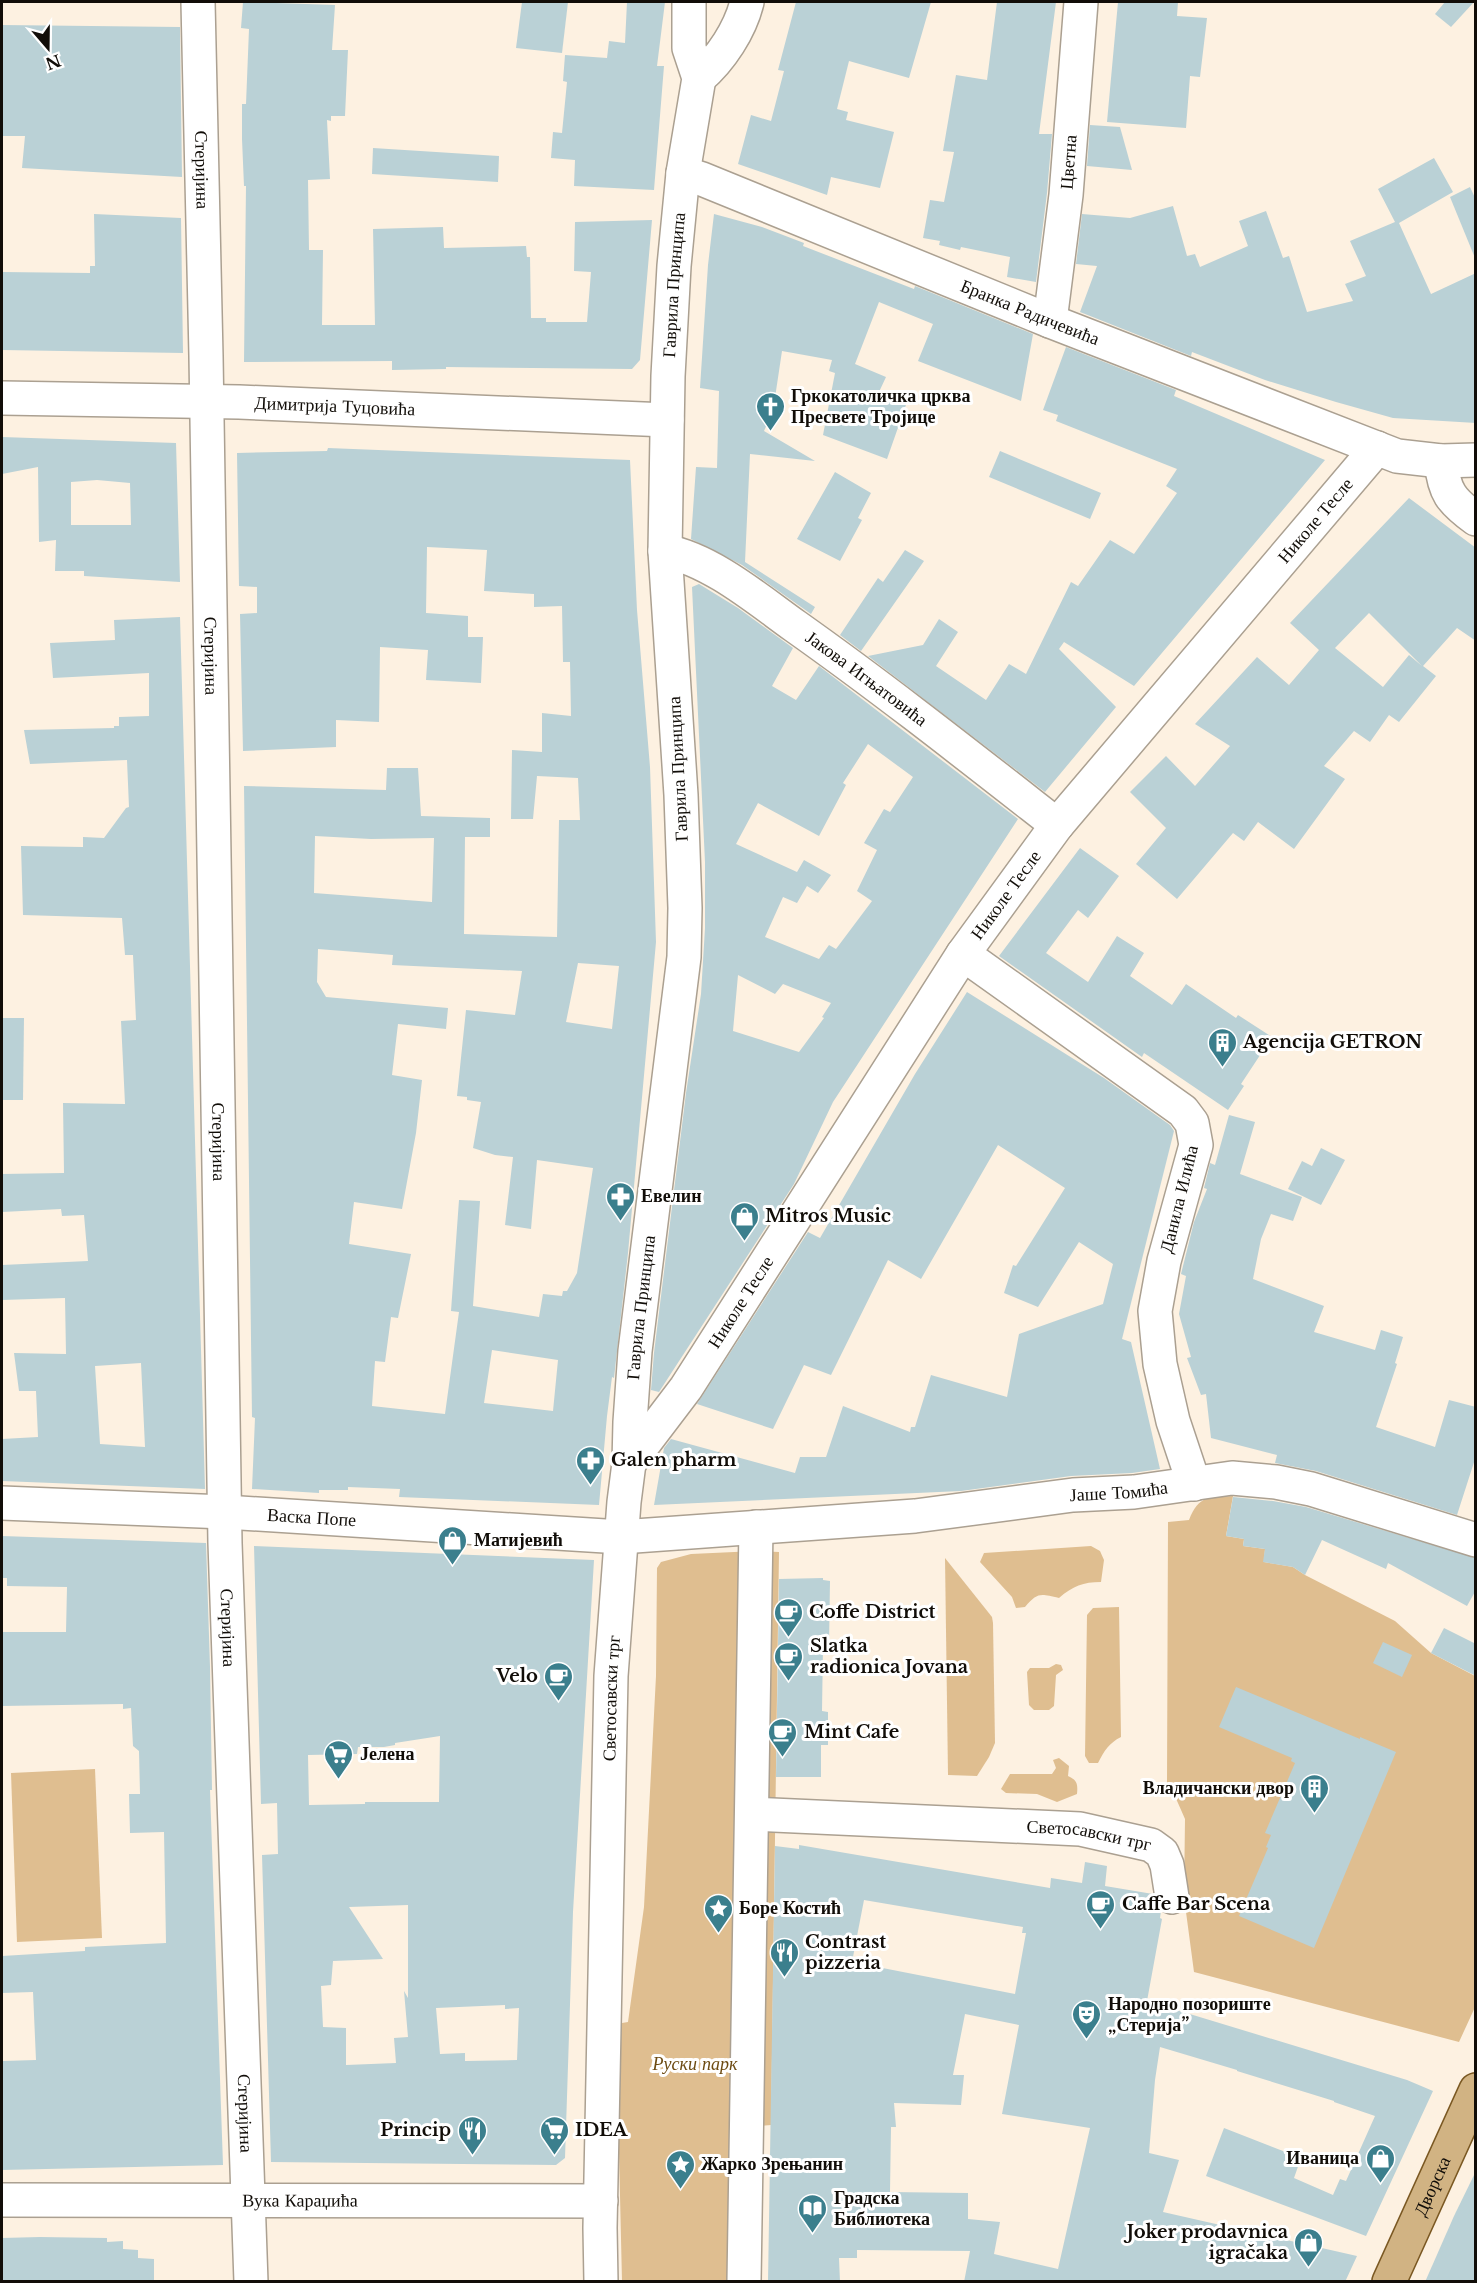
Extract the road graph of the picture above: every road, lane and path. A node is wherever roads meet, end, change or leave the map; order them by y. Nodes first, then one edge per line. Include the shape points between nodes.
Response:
1 (198, 2) edge
2 (689, 2) edge
3 (747, 2) edge
4 (1081, 2) edge
5 (699, 78) junction
6 (682, 173) junction
7 (1050, 321) junction
8 (2, 398) edge
9 (207, 402) junction
10 (667, 420) junction
11 (1377, 448) junction
12 (1476, 460) edge
13 (1441, 461) junction
14 (1476, 519) edge
15 (665, 551) junction
16 (1057, 825) junction
17 (963, 954) junction
18 (629, 1463) junction
19 (1194, 1484) junction
20 (2, 1503) edge
21 (225, 1512) junction
22 (756, 1527) junction
23 (621, 1537) junction
24 (1476, 1540) edge
25 (752, 1814) junction
26 (1172, 1897) dead end
27 (1476, 2090) edge
28 (2, 2200) edge
29 (249, 2200) junction
30 (600, 2201) junction
31 (251, 2282) edge
32 (601, 2282) edge
33 (744, 2282) edge
34 (1389, 2282) edge

1 - 9 street, Стеријина
2 - 5 street, Гаврила Принципа via 689,48
3 - 5 street via 726,47
4 - 7 street, Цветна via 1066,195
5 - 6 street, Гаврила Принципа
6 - 7 street, Бранка Радичевића
6 - 10 street, Гаврила Принципа
7 - 11 street, Бранка Радичевића
8 - 9 street, Димитрија Туцовића
9 - 10 street, Димитрија Туцовића
9 - 21 street, Стеријина
10 - 15 street, Гаврила Принципа
11 - 13 street via 1397,456
11 - 16 street, Николе Тесле
12 - 13 street
13 - 14 street via 1448,494
15 - 16 street, Јакова Игњатовића via 691,557 752,595 873,681
15 - 18 street, Гаврила Принципа via 681,795 684,957 635,1351
16 - 17 street, Николе Тесле
17 - 18 street, Николе Тесле via 686,1388
17 - 19 street, Данила Илића via 1183,1111 1192,1123 1196,1145 1164,1261 1155,1311 1160,1364 1170,1409
18 - 23 street, Гаврила Принципа
19 - 22 street, Јаше Томића via 915,1516
19 - 24 street, Јаше Томића via 1232,1478 1276,1482 1365,1504
20 - 21 street, Васка Попе
21 - 23 street, Васка Попе
21 - 29 street, Стеријина
22 - 23 street
22 - 25 street
23 - 30 street, Светосавски трг via 611,1676
25 - 26 street, Светосавски трг via 1080,1829 1151,1845 1162,1853
25 - 33 street
27 - 34 main road, Дворска
28 - 29 street, Вука Караџића
29 - 30 street, Вука Караџића
29 - 31 street, Стеријина
30 - 32 street, Светосавски трг

